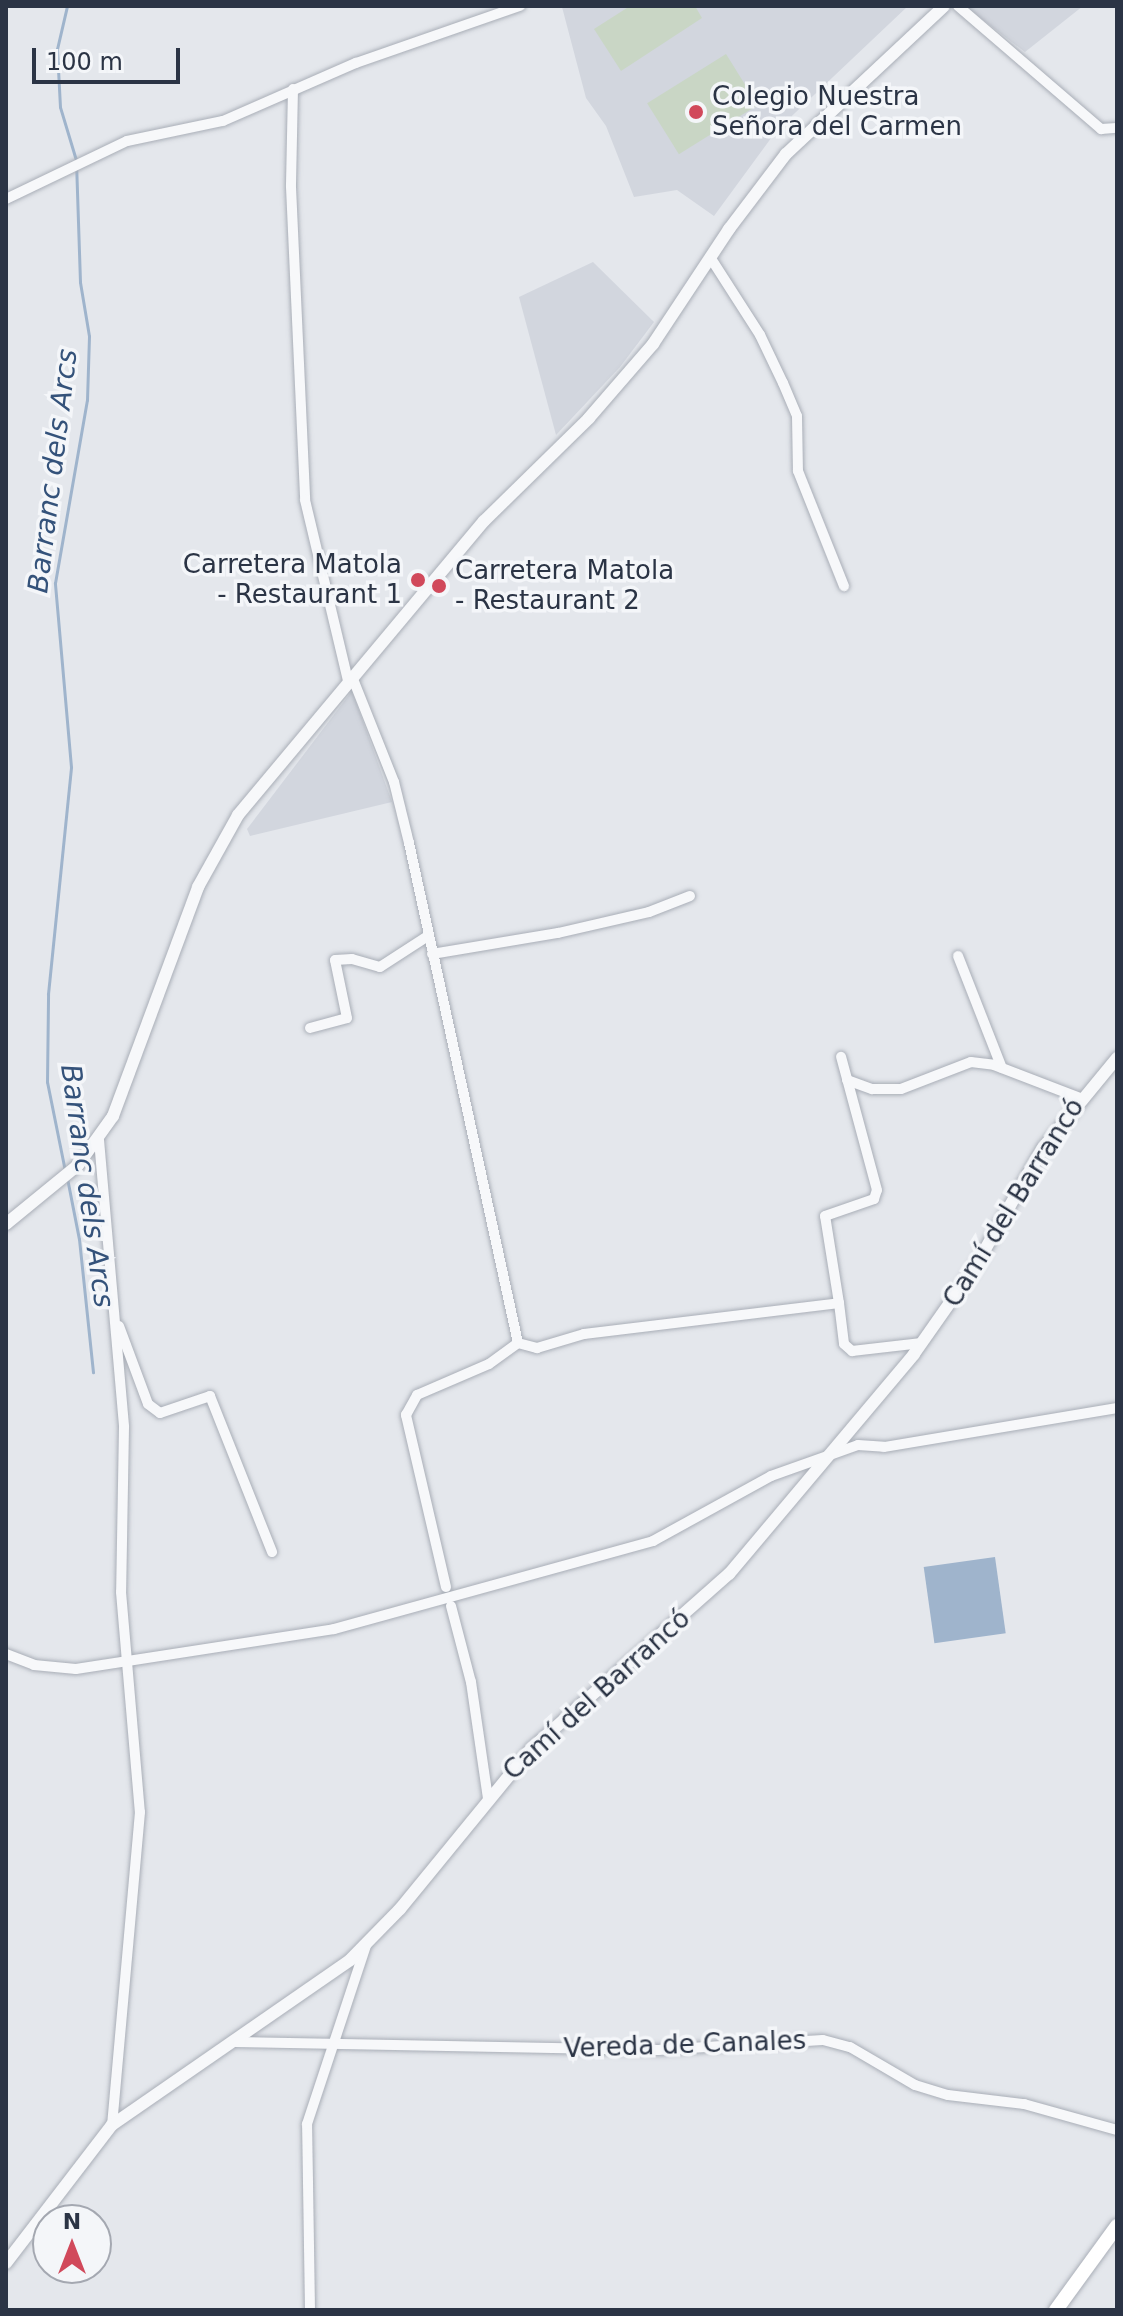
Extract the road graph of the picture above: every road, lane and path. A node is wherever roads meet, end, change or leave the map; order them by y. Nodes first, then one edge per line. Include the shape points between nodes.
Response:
1 (520, 6) edge
2 (944, 6) edge
3 (958, 6) edge
4 (293, 89) junction
5 (1117, 128) edge
6 (6, 199) edge
7 (710, 257) junction
8 (844, 586) dead end
9 (351, 681) junction
10 (690, 896) dead end
11 (428, 936) junction
12 (432, 954) junction
13 (958, 956) dead end
14 (310, 1028) dead end
15 (841, 1057) dead end
16 (1117, 1058) edge
17 (1002, 1068) junction
18 (847, 1080) junction
19 (1080, 1098) junction
20 (99, 1140) junction
21 (6, 1224) edge
22 (839, 1303) junction
23 (114, 1313) junction
24 (518, 1343) junction
25 (922, 1343) junction
26 (1117, 1408) edge
27 (830, 1453) junction
28 (272, 1552) dead end
29 (446, 1587) dead end
30 (451, 1606) dead end
31 (6, 1654) edge
32 (129, 1664) junction
33 (488, 1799) junction
34 (366, 1944) junction
35 (236, 2042) junction
36 (332, 2045) junction
37 (112, 2125) junction
38 (1117, 2130) edge
39 (1117, 2226) edge
40 (6, 2263) edge
41 (310, 2310) edge
42 (1056, 2310) edge

1 - 4 street
2 - 7 street via 786,154
3 - 5 street via 1101,129
4 - 6 street via 223,121 127,141
4 - 9 street via 291,187 305,500
7 - 8 street via 727,291 760,335 797,416 798,471
7 - 9 street via 622,382 484,521
9 - 11 street via 394,782
9 - 20 street via 216,849
10 - 12 street via 573,929
11 - 12 street
11 - 14 street via 380,967 335,960 347,1018
12 - 24 street
13 - 17 street
15 - 18 street
16 - 19 street, Camí del Barrancó
17 - 18 street via 971,1062 901,1089 872,1089
17 - 19 street
18 - 22 street via 877,1190 874,1199 825,1216
19 - 25 street, Camí del Barrancó
20 - 21 street via 78,1165
20 - 23 street
22 - 24 street via 584,1334 537,1348
22 - 25 street via 844,1344 852,1351
23 - 28 street via 148,1404 160,1413 210,1396
23 - 32 street via 124,1427 121,1592
24 - 29 street via 489,1364 417,1395 406,1415
25 - 27 street, Camí del Barrancó
26 - 27 street
27 - 32 street via 771,1476 653,1541 334,1629
27 - 33 street, Camí del Barrancó via 729,1574 532,1748
30 - 33 street via 471,1682
31 - 32 street via 34,1665 76,1669
32 - 37 street via 140,1812
33 - 34 street, Camí del Barrancó
34 - 35 street, Camí del Barrancó
34 - 36 street
35 - 36 street, Vereda de Canales
35 - 37 street, Camí del Barrancó
36 - 38 street, Vereda de Canales via 658,2050 823,2040 850,2047 915,2085 948,2095 1024,2104
36 - 41 street via 307,2124
37 - 40 street, Camí del Barrancó
39 - 42 main road

